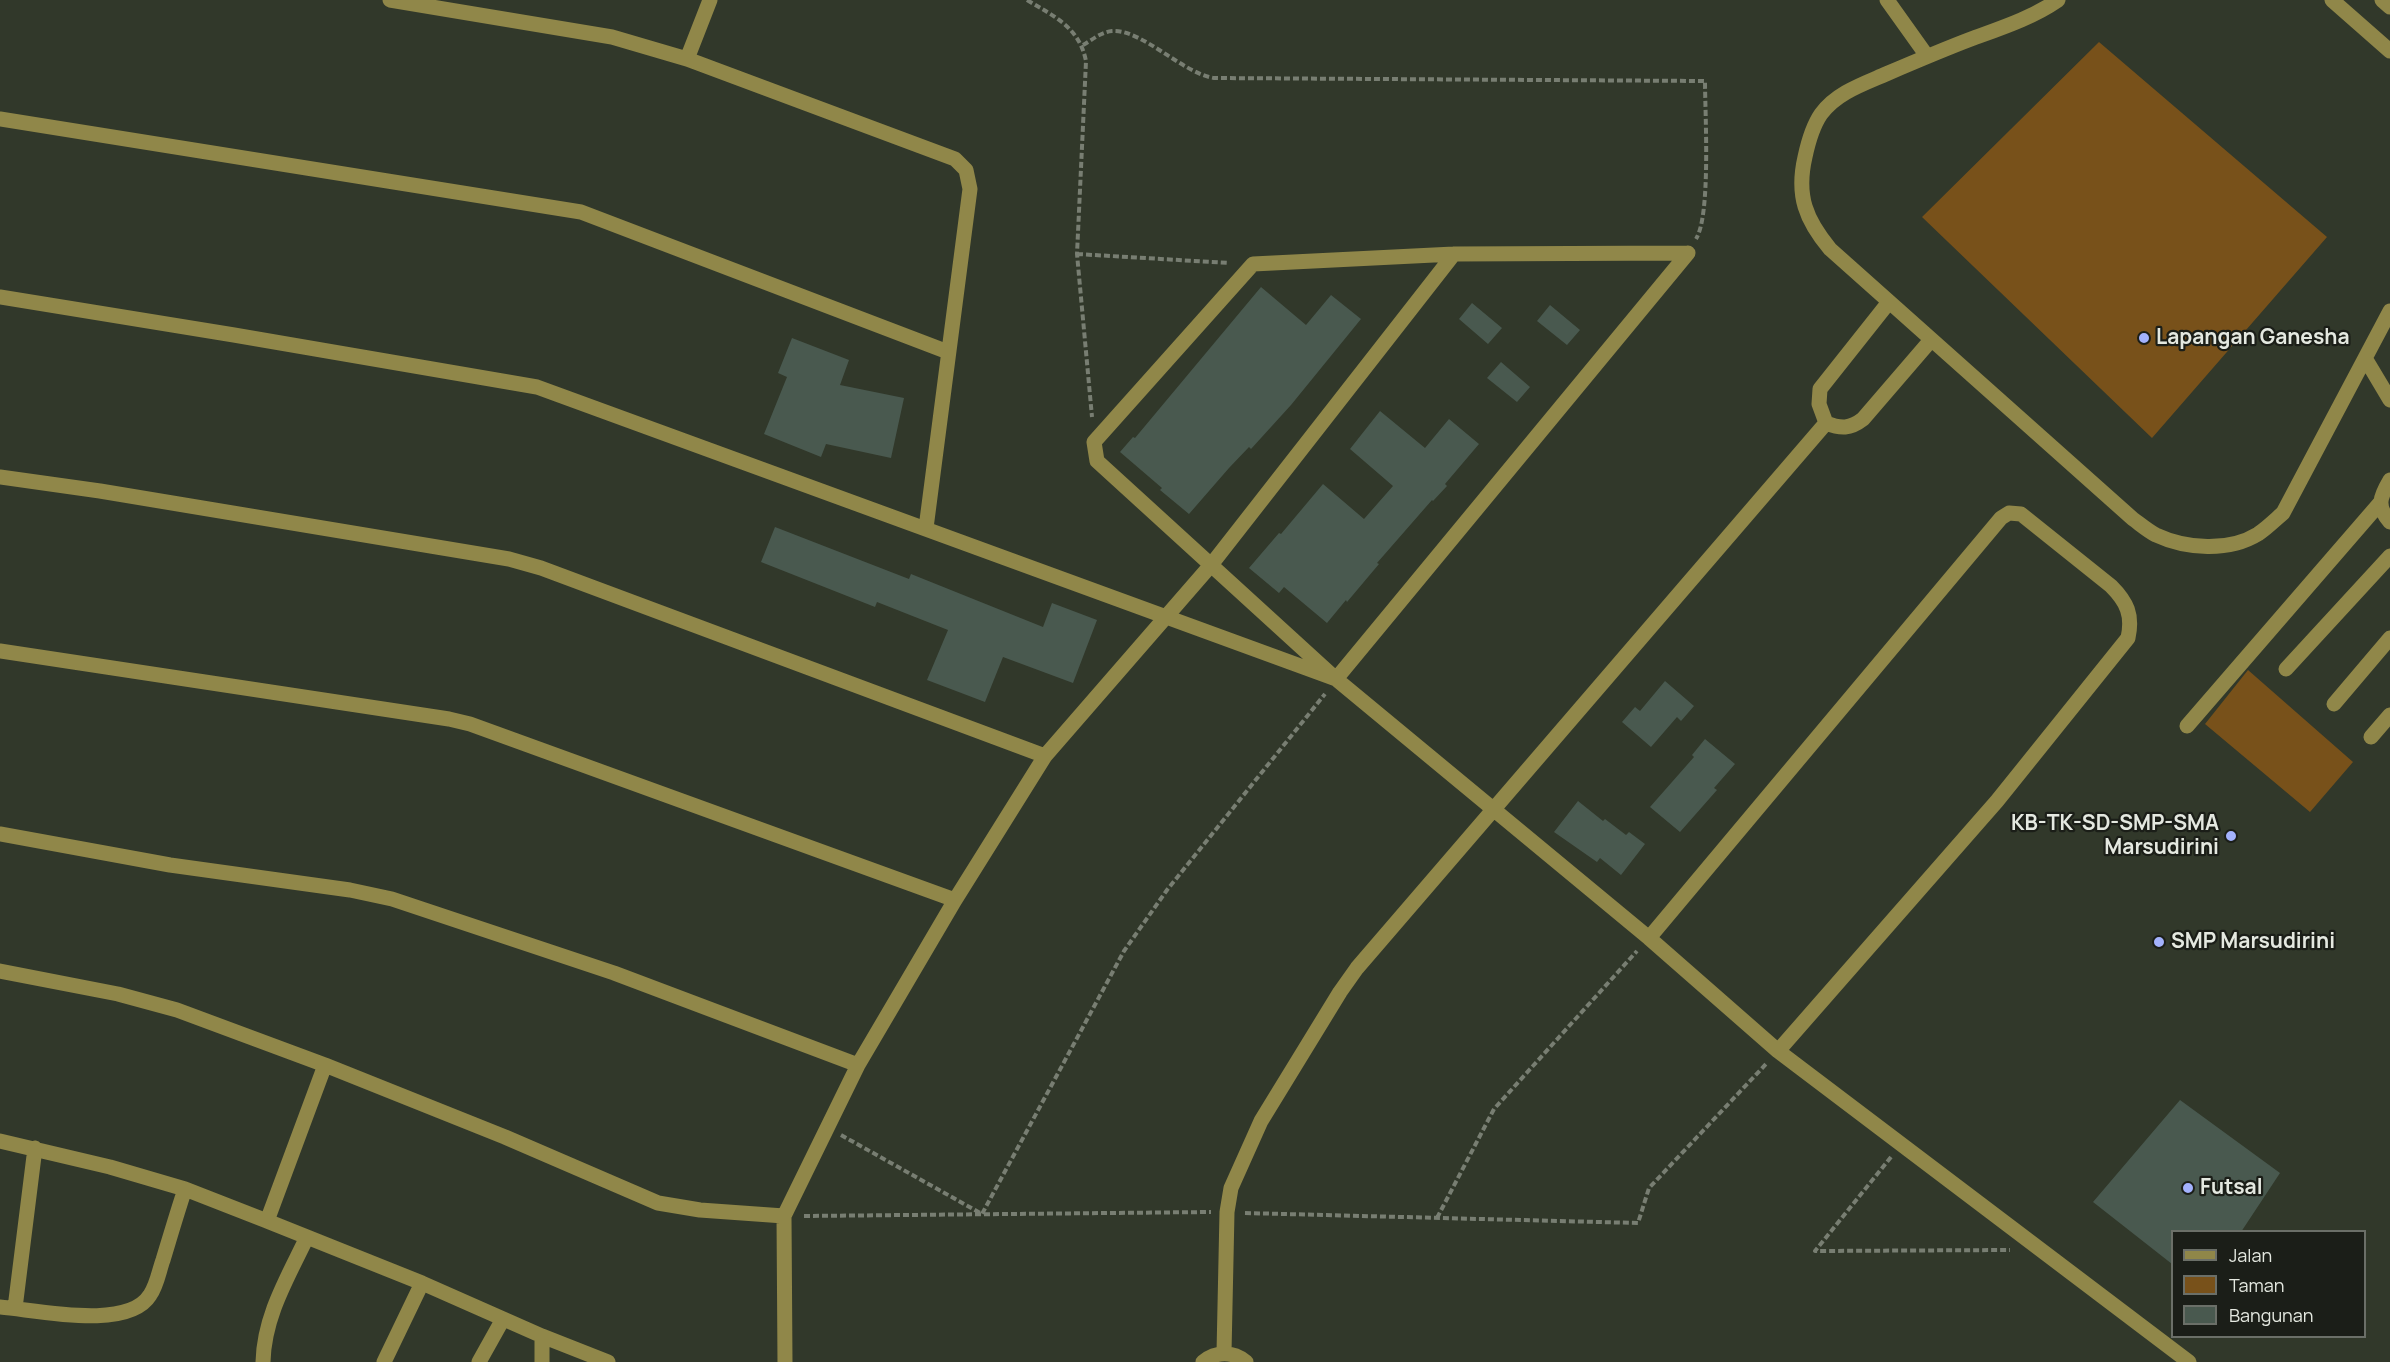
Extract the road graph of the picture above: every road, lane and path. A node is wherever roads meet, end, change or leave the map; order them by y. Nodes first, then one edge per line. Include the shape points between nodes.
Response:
1 (390, 0) edge
2 (710, 0) edge
3 (1027, 0) edge
4 (1887, 0) edge
5 (2058, 0) edge
6 (2332, 0) edge
7 (2382, 0) edge
8 (2390, 7) edge
9 (1083, 45) junction
10 (2390, 51) edge
11 (1927, 56) junction
12 (687, 59) junction
13 (0, 119) edge
14 (1688, 253) junction
15 (1077, 254) junction
16 (1454, 254) junction
17 (1253, 264) junction
18 (0, 297) edge
19 (1889, 302) junction
20 (2390, 310) edge
21 (1931, 340) junction
22 (948, 352) junction
23 (2364, 358) junction
24 (2390, 400) edge
25 (1826, 423) junction
26 (1094, 442) junction
27 (0, 477) edge
28 (2390, 480) edge
29 (2380, 503) junction
30 (2390, 522) edge
31 (926, 528) junction
32 (2390, 556) edge
33 (1211, 565) junction
34 (1164, 618) junction
35 (2390, 638) edge
36 (0, 651) edge
37 (2286, 669) dead end
38 (1336, 679) junction
39 (2334, 704) dead end
40 (2390, 715) edge
41 (2187, 726) dead end
42 (2371, 737) dead end
43 (1045, 756) junction
44 (1492, 810) junction
45 (0, 834) edge
46 (955, 900) junction
47 (1649, 938) junction
48 (0, 970) edge
49 (1778, 1051) junction
50 (325, 1065) junction
51 (858, 1065) junction
52 (828, 1127) junction
53 (0, 1141) edge
54 (1901, 1144) junction
55 (35, 1148) junction
56 (185, 1189) junction
57 (1227, 1212) junction
58 (982, 1214) junction
59 (784, 1216) junction
60 (1437, 1218) junction
61 (267, 1221) junction
62 (307, 1237) junction
63 (2038, 1250) junction
64 (422, 1283) junction
65 (7, 1307) edge
66 (503, 1318) junction
67 (542, 1336) junction
68 (1224, 1353) junction
69 (263, 1362) edge
70 (384, 1362) edge
71 (479, 1362) edge
72 (542, 1362) edge
73 (608, 1362) edge
74 (785, 1362) edge
75 (1203, 1362) edge
76 (1246, 1362) edge
77 (2189, 1362) edge

1 - 12 street via 612,37
2 - 12 street
3 - 9 path via 1059,19
4 - 11 street
5 - 11 street via 2025,19
6 - 10 street
7 - 8 street
9 - 14 path via 1099,35 1120,32 1199,74 1214,78 1705,81 1705,209 1700,233
9 - 15 path via 1086,61
11 - 19 street via 1835,100 1821,114 1809,139 1802,169 1803,203 1813,228 1830,249
12 - 22 street via 955,159 966,170 970,189
13 - 22 street via 581,212
14 - 16 street
14 - 38 street
15 - 17 path
15 - 26 path
16 - 17 street
16 - 33 street
17 - 26 street
18 - 31 street via 537,387
19 - 21 street
19 - 25 street via 1820,389 1819,404
20 - 23 street
21 - 23 street via 2133,519 2155,534 2184,545 2236,544 2258,534 2283,513
21 - 25 street via 1863,419 1852,427
22 - 31 street
23 - 24 street
25 - 44 street
26 - 33 street via 1098,460
27 - 43 street via 509,559
28 - 29 street
29 - 30 street via 2382,514
29 - 41 street
31 - 34 street
32 - 37 street
33 - 34 street
33 - 38 street
34 - 38 street
34 - 43 street
35 - 39 street
36 - 46 street via 470,724
38 - 44 street
38 - 58 path via 1167,890 1124,951
40 - 42 street
43 - 46 street
44 - 47 street
44 - 57 street via 1340,992 1261,1121 1231,1188
45 - 51 street via 392,899 614,973
46 - 51 street
47 - 49 street
47 - 49 street via 2001,518 2009,513 2021,514 2110,586 2124,599 2129,613 2128,638 1997,801
47 - 60 path via 1494,1109
48 - 50 street via 148,1001
49 - 54 street
49 - 60 path via 1648,1188 1638,1223
50 - 59 street via 658,1203
50 - 61 street
51 - 52 street
52 - 58 path
52 - 59 street
53 - 55 street
54 - 63 street
54 - 63 path via 1815,1251
55 - 56 street
55 - 65 street
56 - 61 street
56 - 65 street via 158,1277 141,1306 127,1313 98,1317
57 - 58 path
57 - 60 path
57 - 68 street
58 - 59 path
59 - 74 street
61 - 62 street
62 - 64 street
62 - 69 street via 270,1315
63 - 77 street
64 - 66 street
64 - 70 street
66 - 67 street
66 - 71 street
67 - 72 street
67 - 73 street
68 - 75 street
68 - 76 street

